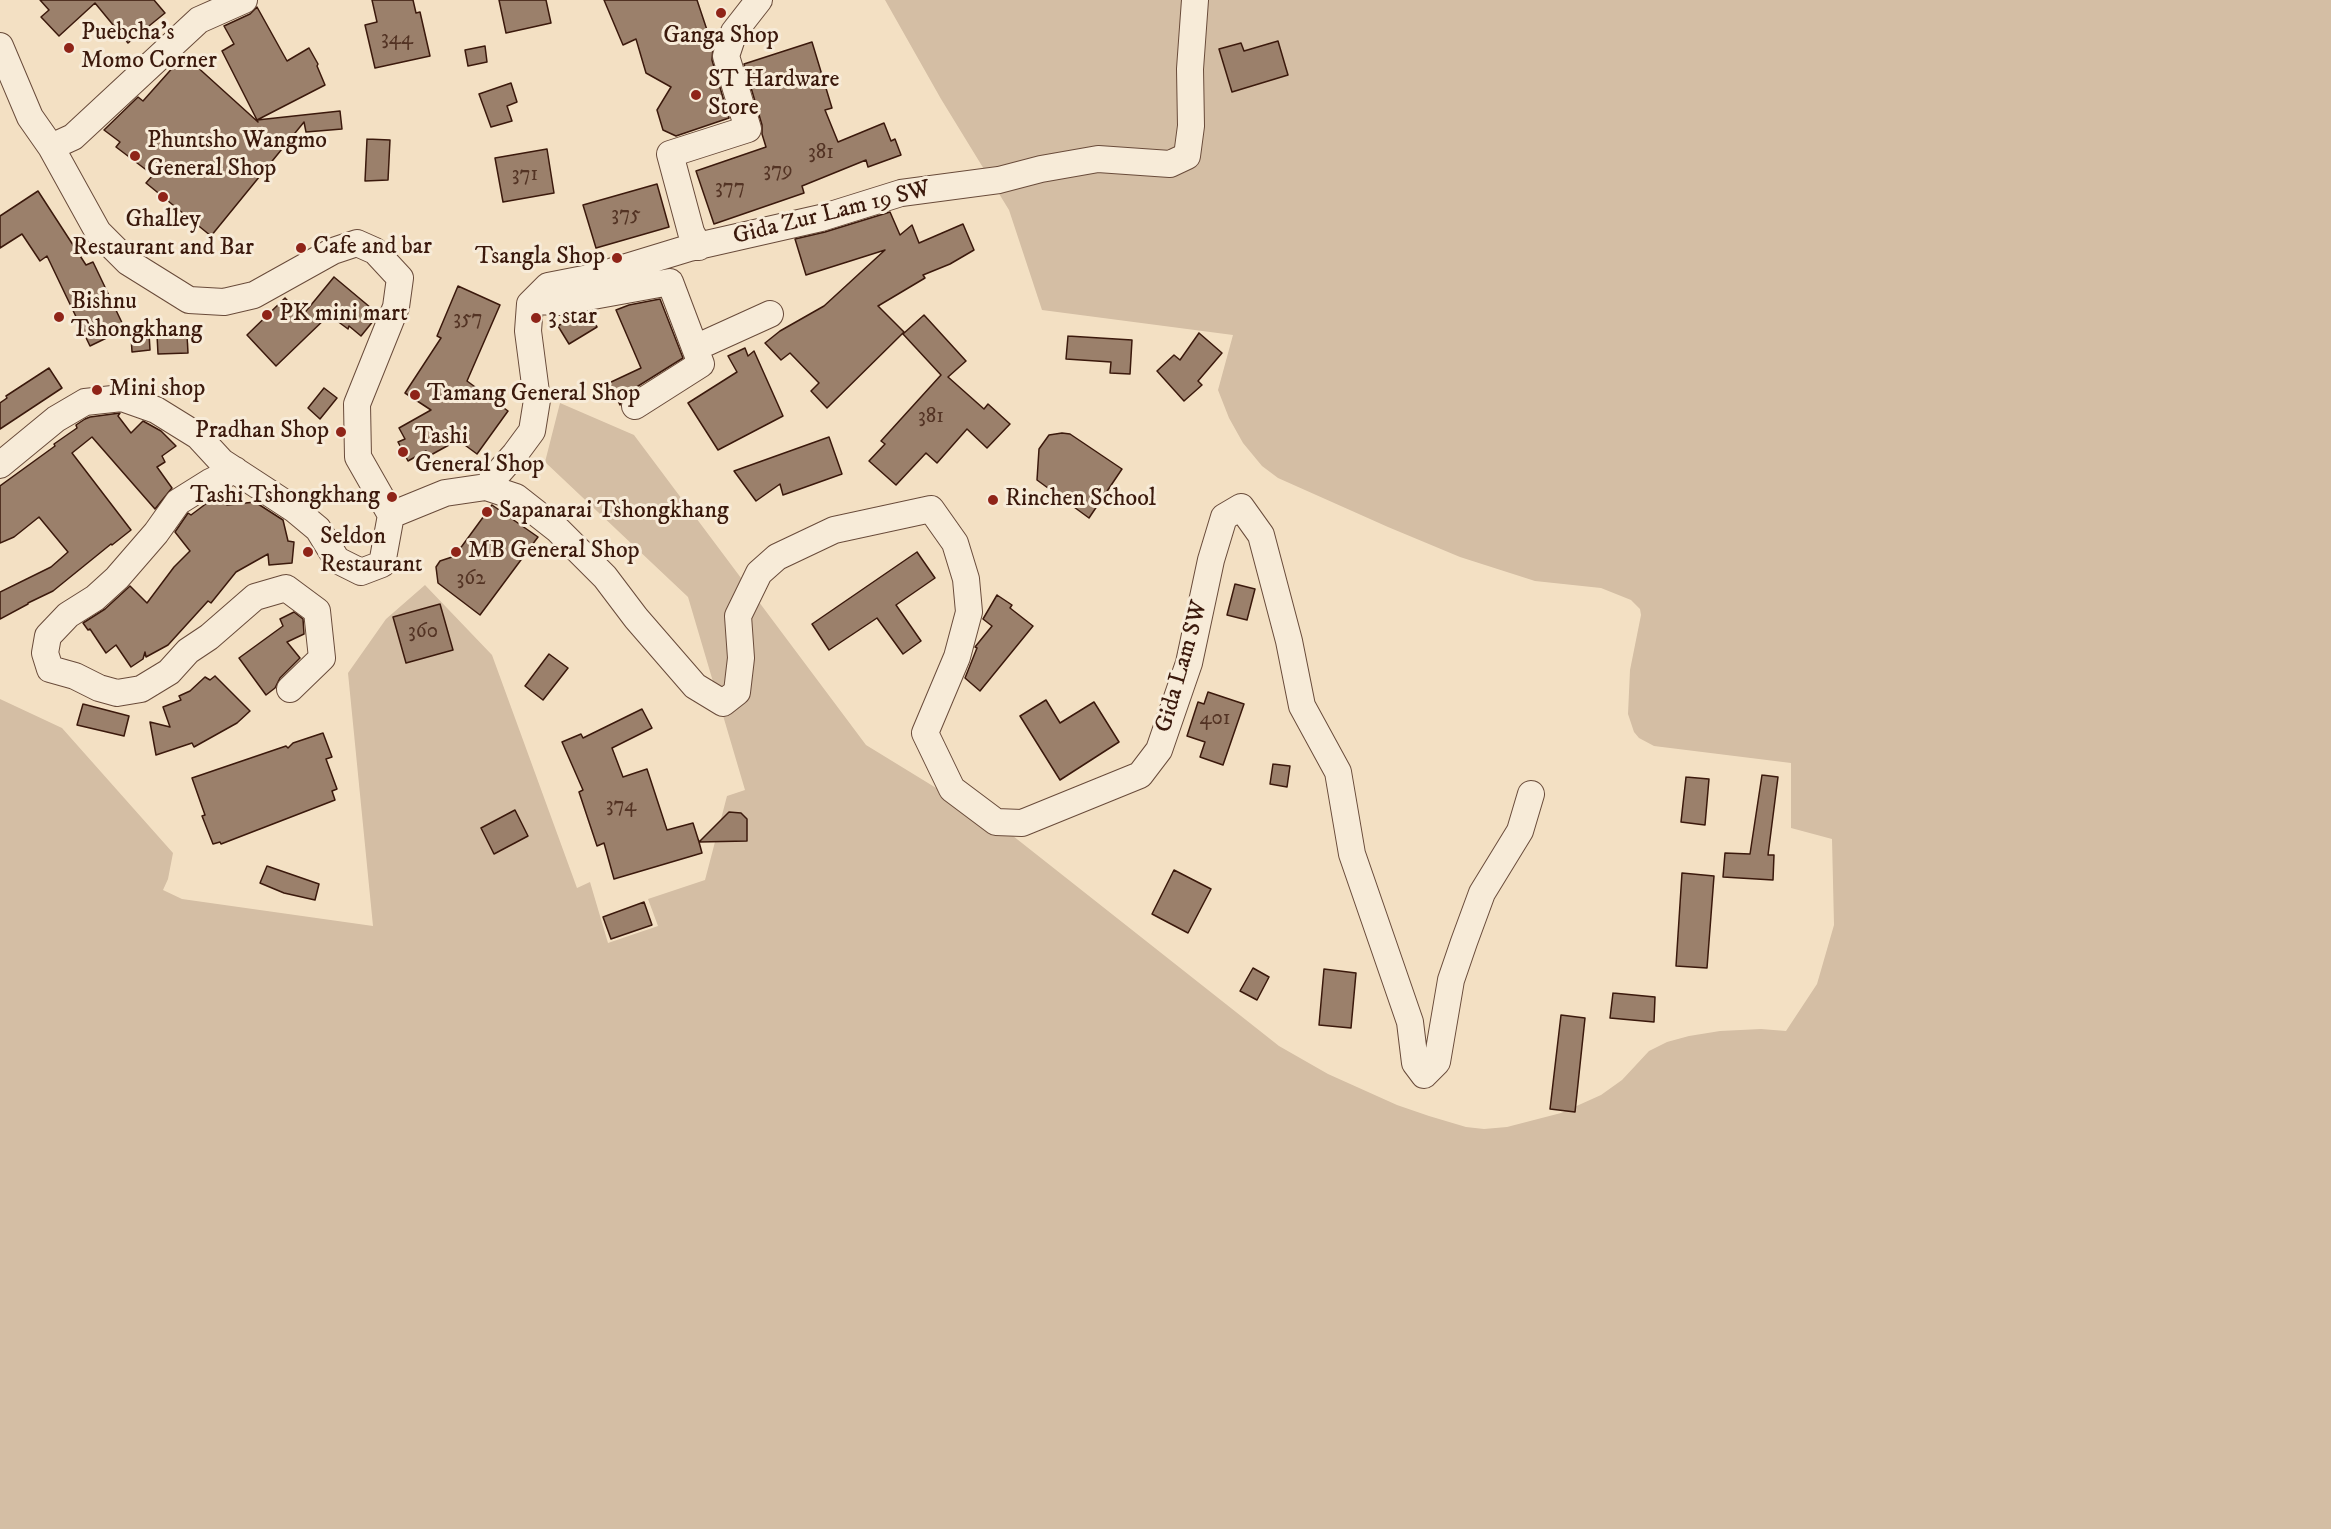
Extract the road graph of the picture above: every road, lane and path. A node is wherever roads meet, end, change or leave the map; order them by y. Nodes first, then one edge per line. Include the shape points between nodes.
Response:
1 (244, 0) edge
2 (759, 0) edge
3 (1195, 0) edge
4 (0, 46) edge
5 (51, 147) junction
6 (699, 247) junction
7 (535, 301) junction
8 (770, 314) dead end
9 (695, 348) junction
10 (635, 406) dead end
11 (0, 465) edge
12 (235, 470) junction
13 (486, 487) junction
14 (392, 514) junction
15 (290, 689) dead end
16 (1531, 794) dead end

1 - 5 street via 199,20 73,137
2 - 6 street via 734,32 726,56 748,129 670,154 691,232
3 - 6 street, Gida Zur Lam 19 SW via 1187,156 1170,164 1098,159 999,180 901,193 820,218
4 - 5 street via 30,117
5 - 14 street via 98,231 128,262 189,300 224,302 254,295 333,251 357,243 375,251 400,278 396,307 357,404 358,458
6 - 7 street, Gida Zur Lam 19 SW via 548,286
7 - 9 street via 560,302 670,282
7 - 13 street via 530,304 528,331 537,400 532,431
8 - 9 street
9 - 10 street via 701,364
11 - 12 street via 56,419 85,402 122,398 156,410 198,436
12 - 14 street via 294,509 318,529 337,560 361,572 382,564
12 - 15 street via 178,502 117,578 68,615 48,636 45,652 50,669 99,688 117,693 141,689 169,672 188,651 209,638 255,597 286,588 317,611 322,658
13 - 14 street, Gida Lam SW via 444,493
13 - 16 street, Gida Lam SW via 516,497 558,530 605,577 695,686 723,703 737,692 741,658 738,616 759,573 777,557 834,530 931,509 955,543 966,579 969,612 957,657 925,733 952,789 996,822 1022,823 1140,775 1159,750 1189,663 1224,517 1242,507 1261,536 1302,706 1338,772 1352,854 1410,1022 1415,1063 1424,1075 1437,1062 1451,980 1467,932 1482,893 1520,831

